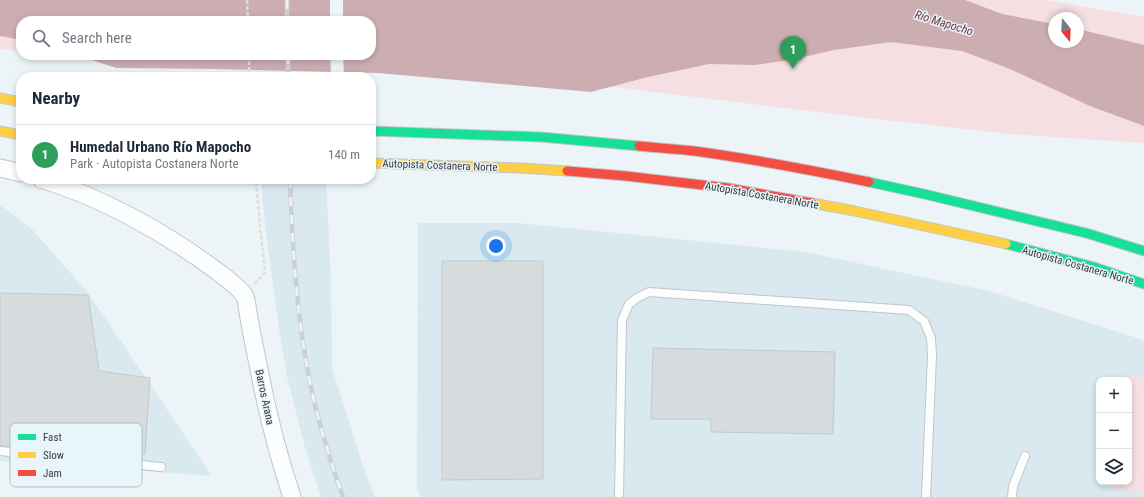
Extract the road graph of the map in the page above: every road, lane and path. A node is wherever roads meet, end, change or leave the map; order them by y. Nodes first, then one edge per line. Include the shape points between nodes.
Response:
1 (247, 0) edge
2 (248, 16) edge
3 (249, 60) edge
4 (249, 72) edge
5 (0, 98) edge
6 (16, 101) edge
7 (0, 131) edge
8 (376, 131) edge
9 (16, 134) edge
10 (376, 163) edge
11 (0, 168) edge
12 (16, 172) edge
13 (54, 184) edge
14 (256, 184) edge
15 (1141, 249) edge
16 (265, 272) dead end
17 (1144, 284) edge
18 (0, 451) edge
19 (10, 452) edge
20 (1024, 456) dead end
21 (142, 465) edge
22 (161, 467) dead end
23 (292, 497) edge
24 (619, 497) edge
25 (926, 497) edge
26 (1012, 497) edge

1 - 2 path
3 - 4 path
5 - 6 highway
7 - 9 highway
8 - 15 highway via 541,137 693,151 762,161 924,194 1086,232
10 - 17 highway, Autopista Costanera Norte via 520,168 728,188 855,211 997,242 1094,267
11 - 12 street
13 - 23 street, Barros Arana via 97,200 165,236 219,272 245,295 271,425
14 - 16 path
18 - 19 lane
20 - 26 lane via 1013,486
21 - 22 lane
24 - 25 lane via 622,320 629,304 649,292 909,310 924,321 931,338 932,356

